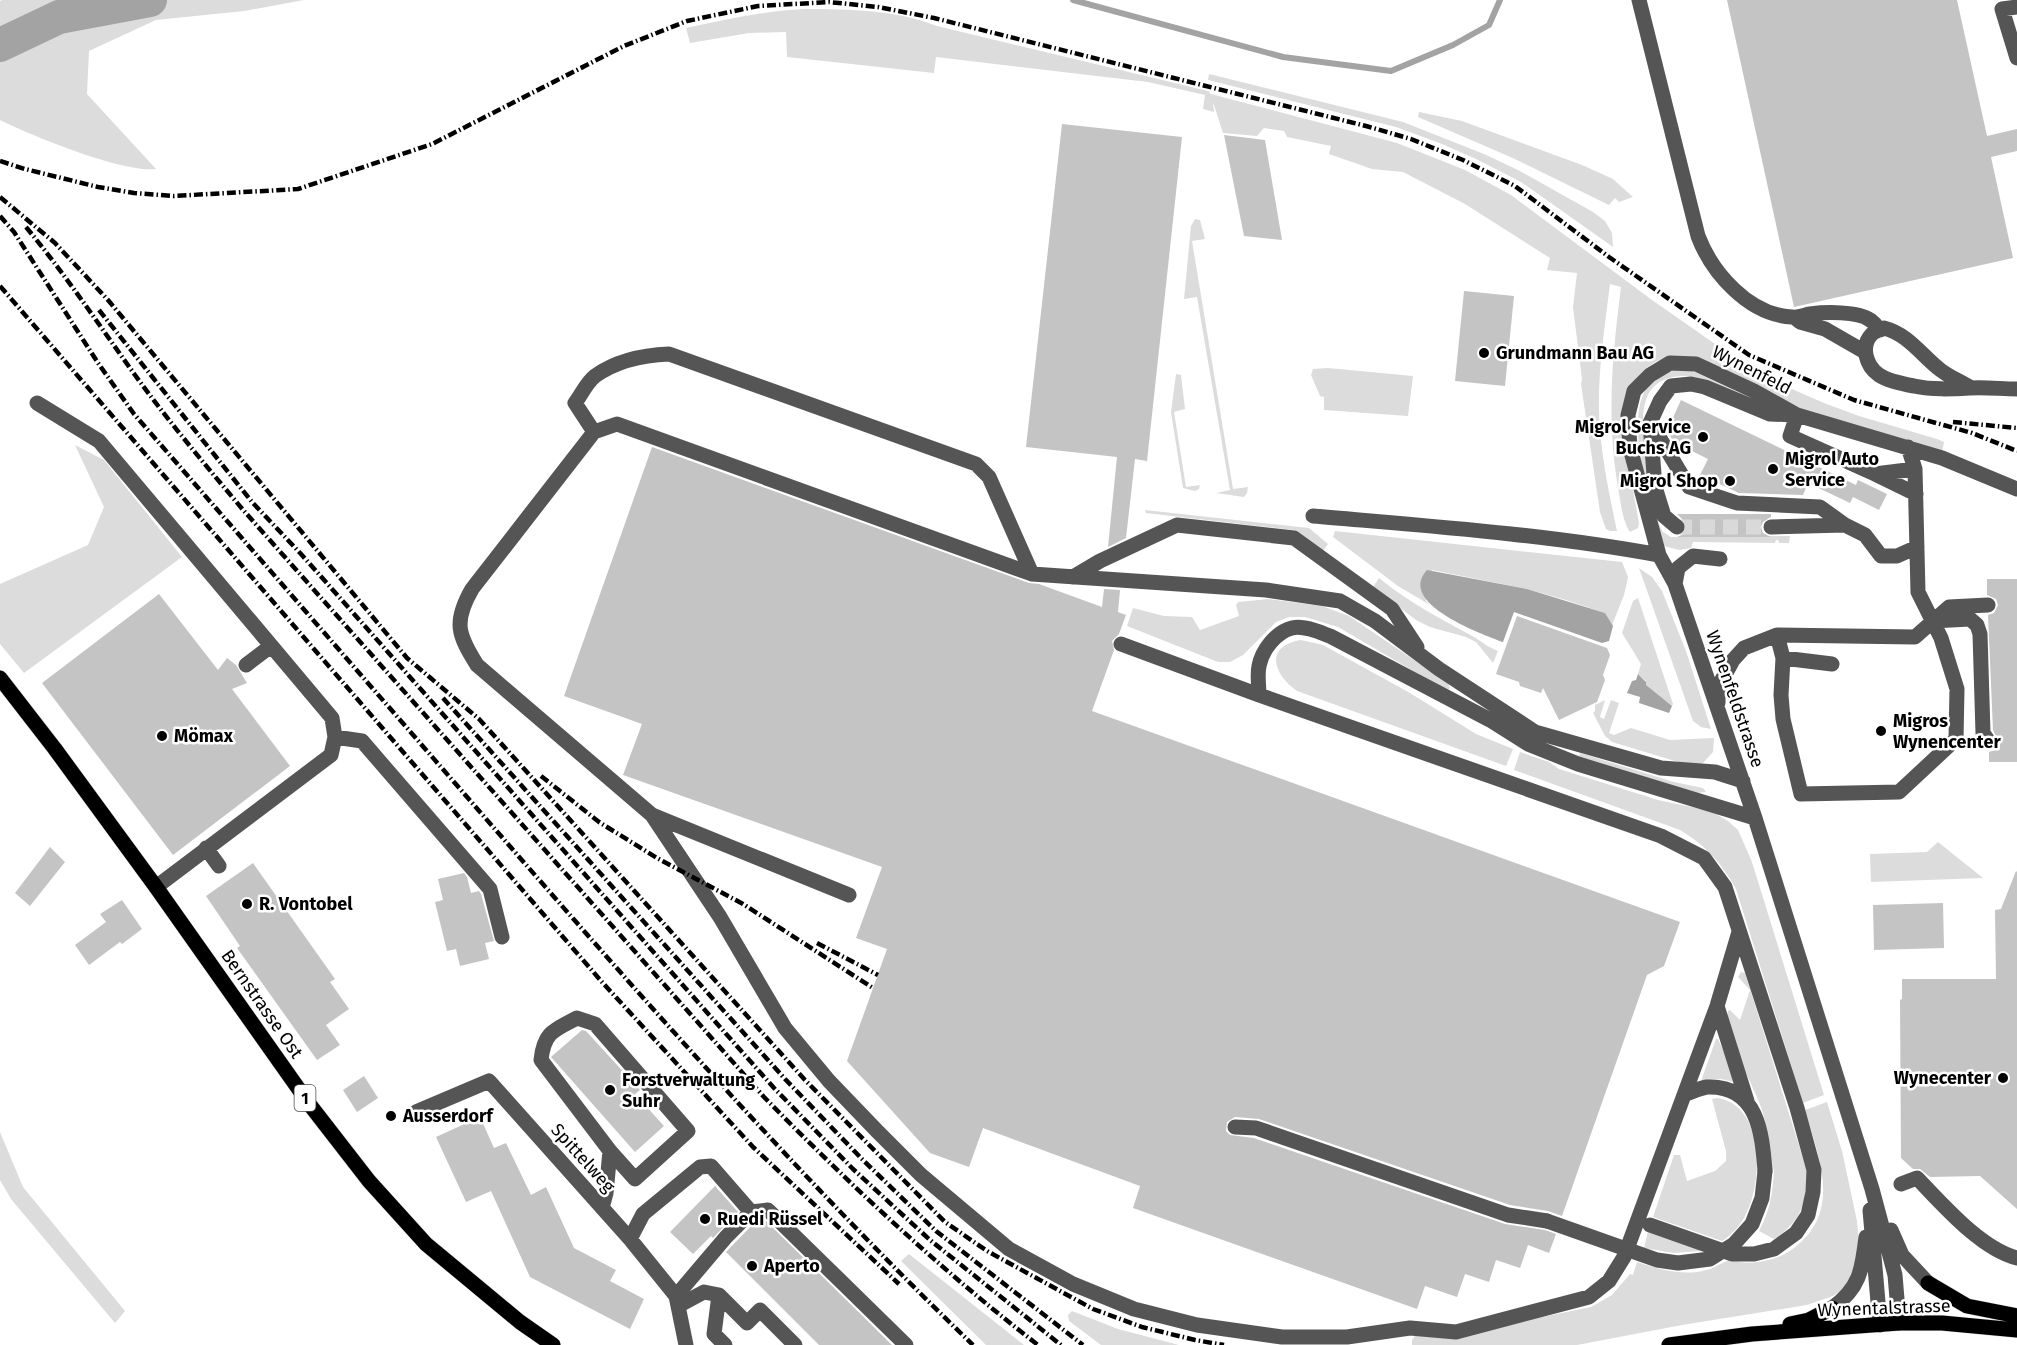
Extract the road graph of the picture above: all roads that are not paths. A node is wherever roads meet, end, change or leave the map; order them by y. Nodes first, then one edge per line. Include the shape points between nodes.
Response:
1 (1639, 0) edge
2 (2017, 7) edge
3 (2017, 58) edge
4 (1795, 318) junction
5 (1880, 330) junction
6 (1865, 352) junction
7 (1971, 388) junction
8 (2017, 389) edge
9 (37, 402) dead end
10 (1797, 415) junction
11 (1650, 423) junction
12 (594, 432) junction
13 (1908, 447) junction
14 (1915, 468) junction
15 (1875, 474) junction
16 (2017, 489) edge
17 (1916, 494) junction
18 (1313, 516) dead end
19 (1845, 525) junction
20 (1677, 526) dead end
21 (1771, 527) tunnel mouth
22 (1917, 547) junction
23 (1659, 555) junction
24 (1720, 559) dead end
25 (1032, 574) junction
26 (1073, 577) junction
27 (1675, 584) junction
28 (1988, 606) dead end
29 (1932, 621) junction
30 (1778, 635) junction
31 (1121, 644) dead end
32 (271, 646) junction
33 (1424, 657) junction
34 (1783, 658) junction
35 (1832, 664) dead end
36 (246, 665) dead end
37 (0, 678) edge
38 (1468, 687) junction
39 (1259, 695) junction
40 (1458, 704) junction
41 (1718, 712) junction
42 (335, 737) junction
43 (1989, 742) dead end
44 (1574, 743) junction
45 (1568, 760) junction
46 (1743, 781) junction
47 (652, 815) junction
48 (1755, 818) junction
49 (206, 848) junction
50 (219, 866) dead end
51 (156, 886) junction
52 (849, 895) dead end
53 (1739, 932) junction
54 (502, 937) dead end
55 (1717, 1006) junction
56 (1685, 1094) junction
57 (1747, 1101) junction
58 (416, 1112) dead end
59 (1235, 1127) dead end
60 (610, 1151) junction
61 (1901, 1184) dead end
62 (1872, 1189) junction
63 (602, 1208) junction
64 (1870, 1208) junction
65 (752, 1212) junction
66 (1650, 1225) dead end
67 (630, 1239) junction
68 (2017, 1258) edge
69 (1928, 1283) joint
70 (719, 1295) junction
71 (677, 1301) junction
72 (1832, 1308) joint
73 (2017, 1316) edge
74 (1899, 1323) junction
75 (1880, 1325) junction
76 (682, 1328) junction
77 (2017, 1330) edge
78 (1752, 1334) junction
79 (553, 1345) edge
80 (674, 1345) edge
81 (687, 1345) edge
82 (725, 1345) edge
83 (795, 1345) edge
84 (906, 1345) edge
85 (1670, 1345) edge

1 - 4 street via 1704,250 1724,281 1745,298 1778,316
2 - 3 street via 2002,9
4 - 5 street via 1843,313 1870,319
4 - 6 street via 1825,329
5 - 6 street via 1868,340
5 - 7 street via 1897,331 1940,369
6 - 7 street via 1868,364 1879,375 1897,382 1951,390
7 - 8 street
9 - 32 street via 99,441
10 - 11 street via 1770,414 1691,384 1671,386
10 - 13 street, Wynenfeld
10 - 15 street via 1790,436
10 - 23 street, Wynenfeld via 1696,364 1670,363 1634,391 1628,415 1630,448
11 - 19 street via 1689,487 1737,502 1820,507
11 - 20 street via 1655,488 1664,516
12 - 25 street via 617,424
12 - 25 street via 575,403 594,376 646,355 669,354 976,464 989,477
12 - 47 street via 472,589 461,608 459,631 477,665
13 - 14 street
13 - 16 street, Wynenfeld via 1958,463
14 - 15 street
14 - 17 street
15 - 17 street
17 - 22 street
18 - 23 street via 1558,540
19 - 21 street
19 - 22 street via 1865,535 1881,556 1897,556
22 - 29 street via 1918,592
23 - 27 street, Wynenfeldstrasse
24 - 27 street via 1694,556 1678,567
25 - 26 street
26 - 33 street via 1266,590 1340,601
26 - 33 street via 1177,525 1294,538 1392,609
27 - 41 street, Wynenfeldstrasse
28 - 29 street via 1949,607
29 - 30 street via 1915,638
29 - 34 street via 1957,689 1956,739 1899,792 1801,794 1783,719
29 - 43 street via 1970,619 1977,624 1983,733
30 - 34 street
30 - 41 street via 1744,648 1733,660 1718,687
31 - 39 street
32 - 36 street
32 - 42 street via 332,718
33 - 38 street
34 - 35 street
37 - 51 main road, Bernstrasse Ost / 1
38 - 40 street
38 - 44 street via 1536,732
39 - 40 street via 1259,667 1264,651 1274,638 1293,628 1312,629 1330,636
39 - 53 street via 1661,836 1704,858 1725,887
40 - 45 street via 1528,744
41 - 46 street, Wynenfeldstrasse
42 - 49 street via 331,755
42 - 54 street via 362,741 490,889
44 - 45 street
44 - 46 street via 1661,768 1715,772
45 - 48 street
46 - 48 street, Wynenfeldstrasse
47 - 52 street
47 - 56 street via 720,917 785,1028 829,1081 921,1175 1009,1249 1073,1284 1134,1309 1197,1325 1282,1337 1347,1337 1410,1328 1456,1332 1589,1297 1609,1281 1624,1257
48 - 62 street, Wynenfeldstrasse
49 - 50 street
49 - 51 street
51 - 79 main road, Bernstrasse Ost / 1 via 310,1105 369,1181 426,1244
53 - 55 street
53 - 66 street via 1778,1045 1814,1170 1808,1215 1796,1233 1774,1250 1754,1254 1732,1254
55 - 56 street
55 - 57 street
56 - 57 street via 1706,1087 1724,1089
57 - 59 street, bridge via 1758,1122 1766,1171 1762,1198 1752,1224 1734,1244 1710,1259 1678,1263 1657,1260 1547,1221 1508,1215 1257,1128
58 - 63 street, Spittelweg via 489,1081
60 - 60 street via 541,1060 548,1036 577,1018 595,1023 688,1131 635,1179
60 - 63 street
61 - 68 street via 1917,1178 1953,1216 2001,1254
62 - 64 street, Wynenfeldstrasse
62 - 69 street, Wynenfeldstrasse via 1902,1255
62 - 74 street, Wynenfeldstrasse via 1895,1275
63 - 67 street, Spittelweg
64 - 72 street, Wynenfeldstrasse via 1862,1270 1855,1286
64 - 75 street, Wynenfeldstrasse
65 - 67 street via 711,1166 700,1167 643,1214
65 - 71 street via 726,1237
65 - 84 street via 768,1210
67 - 71 street, Spittelweg
69 - 73 main road, Wynentalstrasse via 1967,1306
70 - 71 street via 704,1292
70 - 82 street via 714,1334
70 - 83 street via 747,1323 760,1310
71 - 76 street, Spittelweg
72 - 78 main road, Wynentalstrasse via 1809,1320
74 - 75 main road, Wynentalstrasse
74 - 77 main road, Wynentalstrasse
75 - 78 main road, Wynentalstrasse
76 - 80 street
76 - 81 street, Spittelweg
78 - 85 main road, Wynentalstrasse

